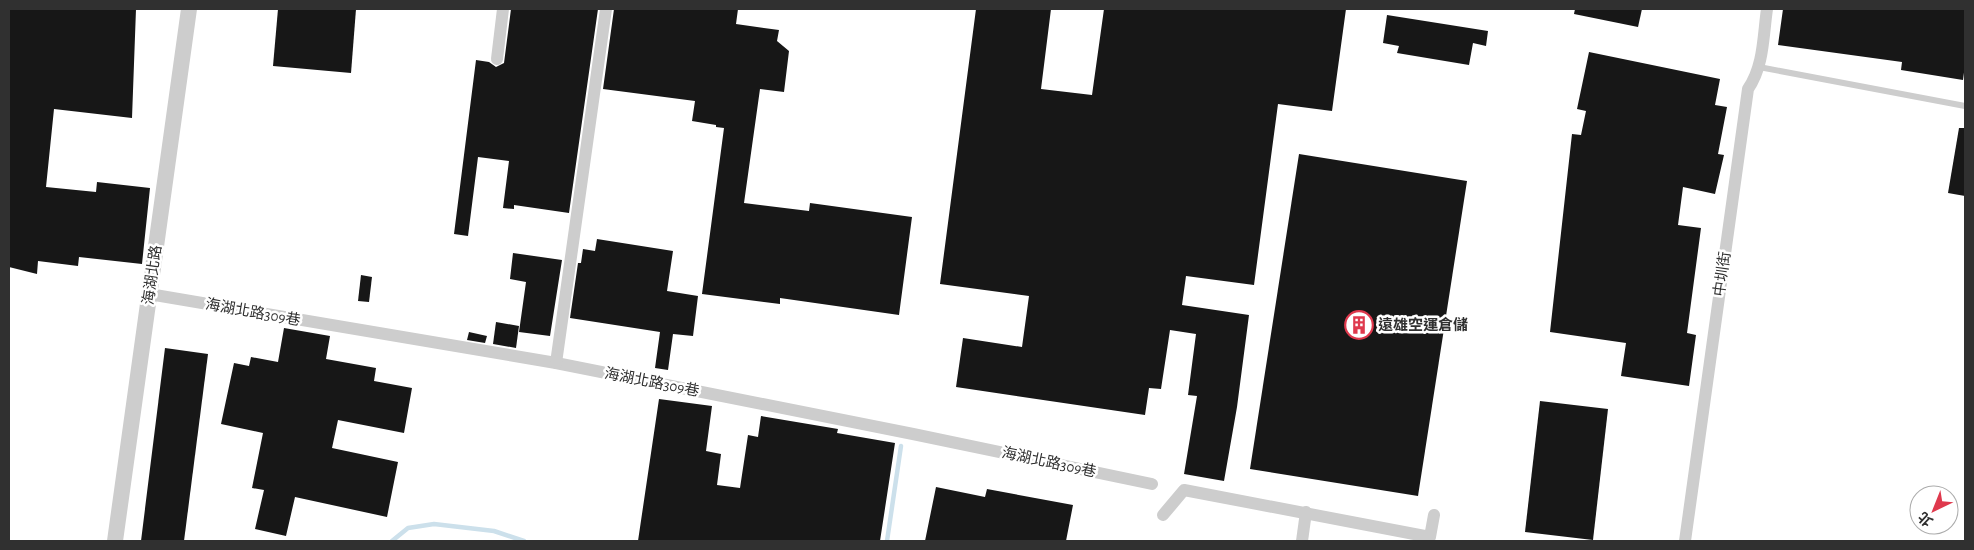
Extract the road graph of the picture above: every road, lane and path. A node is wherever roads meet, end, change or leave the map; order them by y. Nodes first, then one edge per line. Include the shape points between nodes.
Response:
1 (189, 9) edge
2 (503, 9) edge
3 (606, 9) edge
4 (1767, 9) edge
5 (497, 58) dead end
6 (1759, 67) junction
7 (1965, 106) edge
8 (149, 294) junction
9 (556, 363) junction
10 (1152, 484) dead end
11 (1306, 512) junction
12 (1163, 514) dead end
13 (1434, 515) dead end
14 (115, 541) edge
15 (1302, 541) edge
16 (1685, 541) edge

1 - 8 street, 海湖北路
2 - 5 street
3 - 9 street
4 - 6 street, 中圳街
6 - 7 lane
6 - 16 street, 中圳街 via 1748,89
8 - 9 street, 海湖北路309巷
8 - 14 street, 海湖北路
9 - 10 street, 海湖北路309巷
11 - 12 street via 1184,490
11 - 13 street via 1430,537
11 - 15 street

